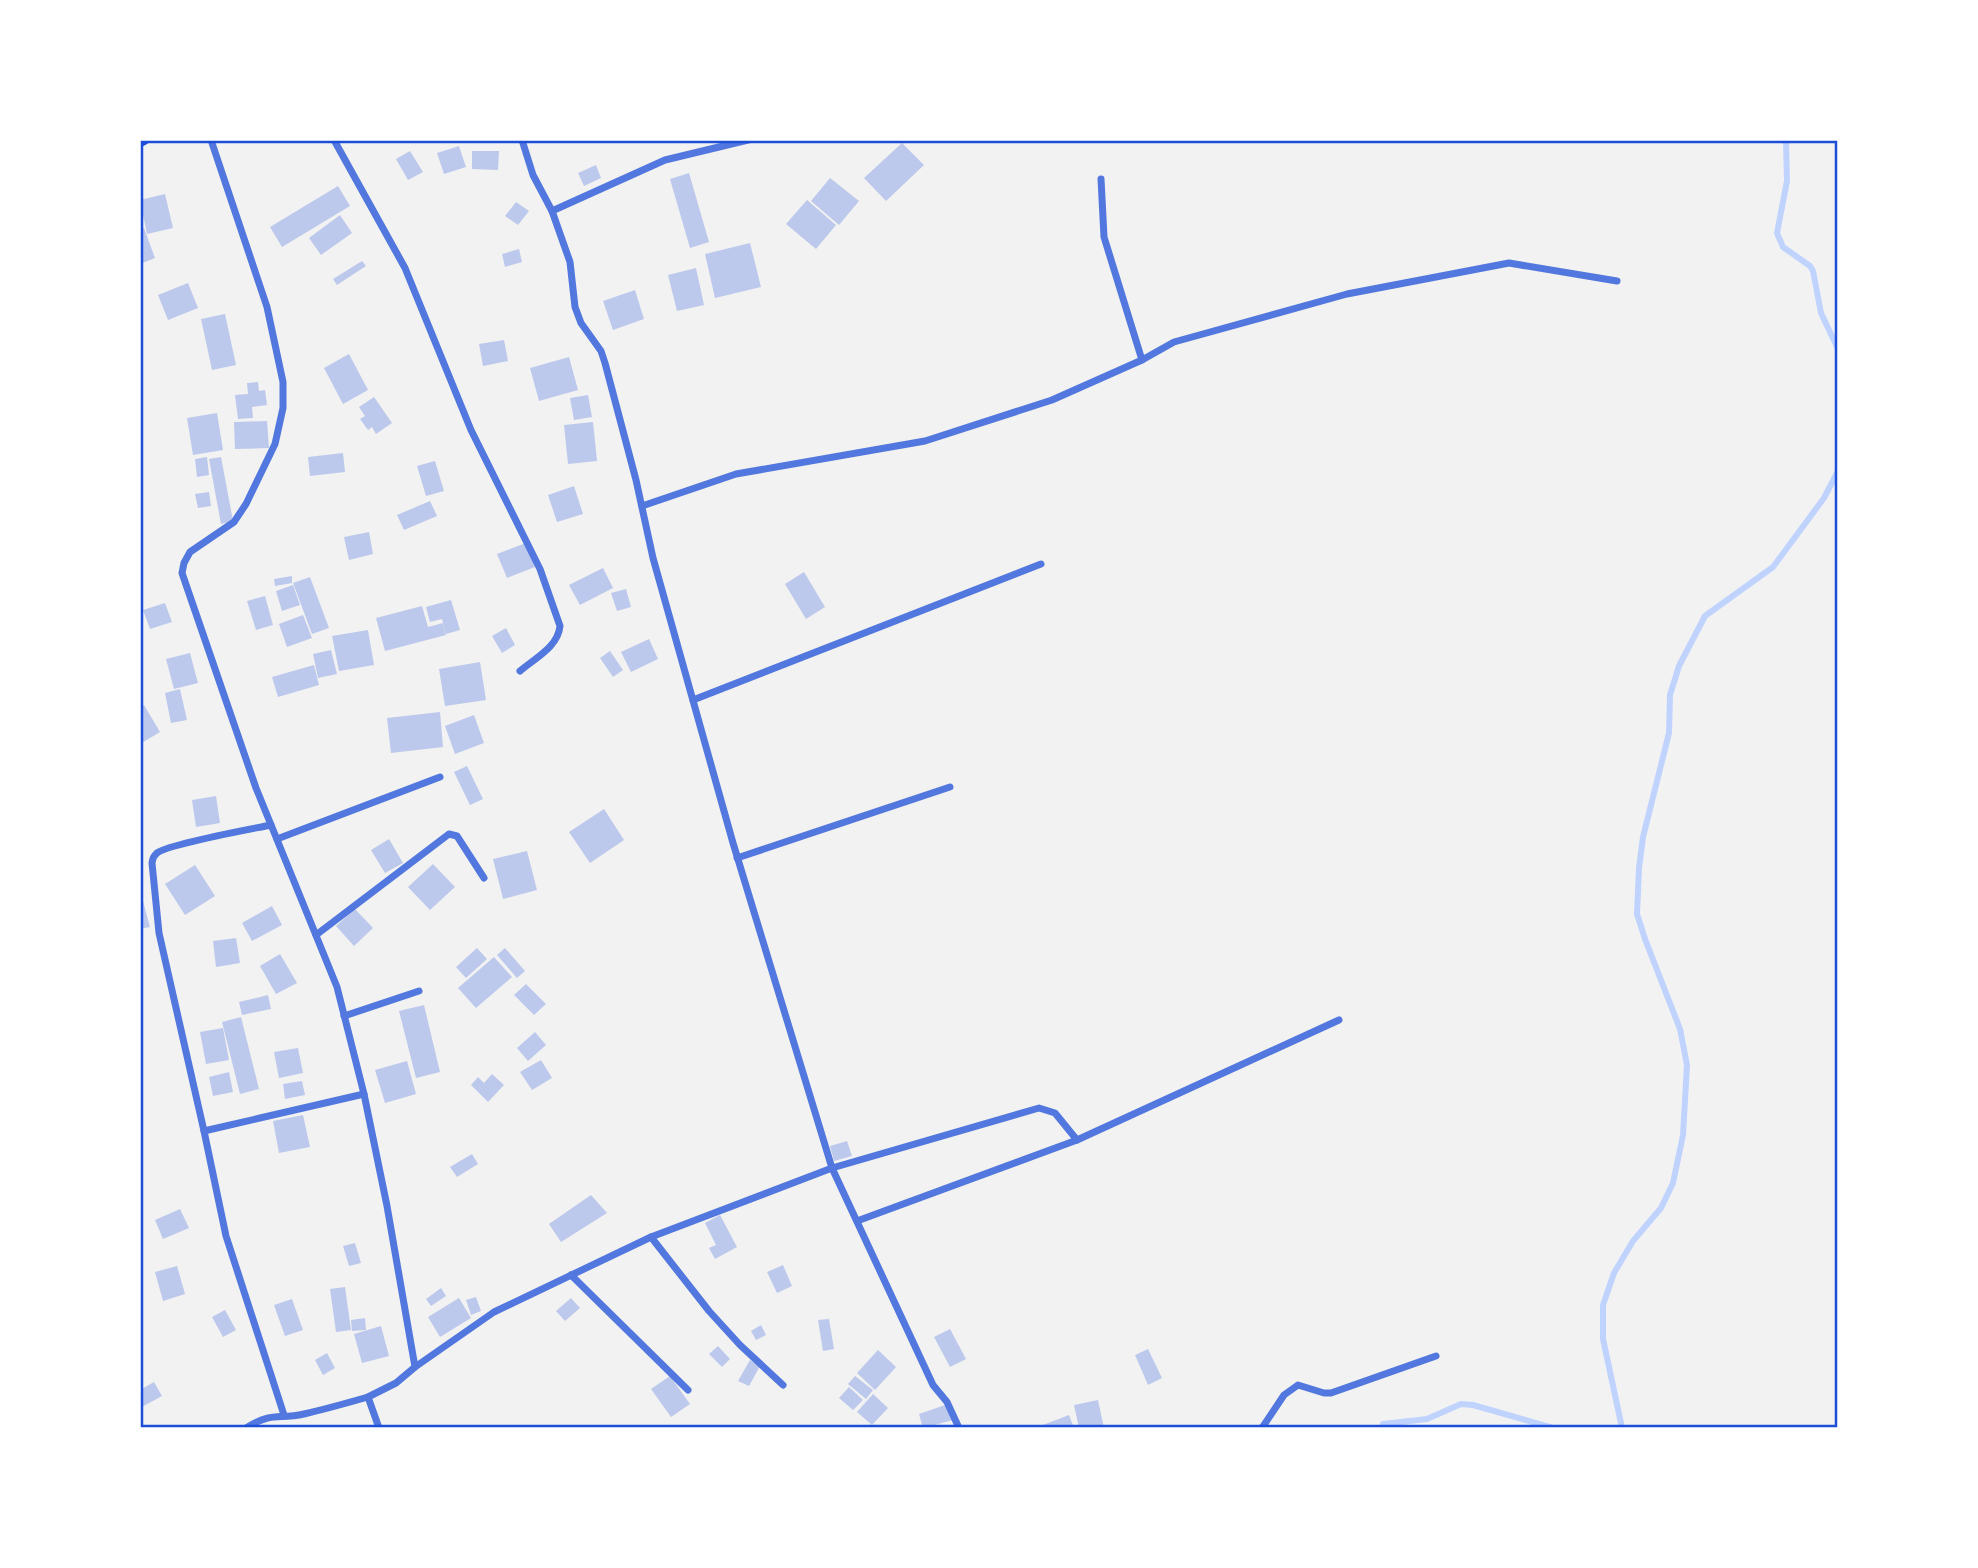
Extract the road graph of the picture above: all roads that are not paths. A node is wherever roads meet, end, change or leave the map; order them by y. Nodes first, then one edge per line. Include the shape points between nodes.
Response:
1 (211, 140) edge
2 (334, 140) edge
3 (522, 140) edge
4 (748, 140) edge
5 (1101, 179) dead end
6 (552, 211) junction
7 (1617, 281) dead end
8 (1142, 360) junction
9 (642, 506) junction
10 (1041, 564) dead end
11 (520, 671) dead end
12 (693, 700) junction
13 (440, 778) dead end
14 (950, 787) dead end
15 (271, 825) junction
16 (277, 839) junction
17 (737, 858) junction
18 (484, 878) dead end
19 (316, 935) junction
20 (419, 991) dead end
21 (344, 1016) junction
22 (1339, 1020) dead end
23 (364, 1094) junction
24 (204, 1131) junction
25 (1077, 1140) junction
26 (832, 1168) junction
27 (858, 1220) junction
28 (651, 1237) junction
29 (571, 1275) junction
30 (1436, 1356) dead end
31 (415, 1367) junction
32 (783, 1385) dead end
33 (688, 1390) dead end
34 (368, 1397) junction
35 (284, 1415) junction
36 (246, 1428) edge
37 (379, 1428) edge
38 (959, 1428) edge
39 (1262, 1428) edge

1 - 15 street via 267,307 283,382 283,408 275,444 246,504 234,522 190,552 182,573
2 - 11 street via 405,268 471,430 540,569 560,626 554,643
3 - 6 street
4 - 6 street via 665,160
5 - 8 street via 1104,237
6 - 9 street via 570,262 578,315 605,363
7 - 8 street via 1509,263 1347,294 1174,342
8 - 9 street via 1052,400 925,441 736,474
9 - 12 street
10 - 12 street
12 - 17 street
13 - 16 street
14 - 17 street
15 - 16 street
15 - 24 street via 159,851 152,863 159,933
16 - 19 street
17 - 26 street
18 - 19 street via 457,836 450,834
19 - 21 street
20 - 21 street
21 - 23 street
22 - 25 street
23 - 24 street
23 - 31 street
24 - 35 street via 226,1236
25 - 26 street via 1055,1113 1039,1108
25 - 27 street
26 - 27 street
26 - 28 street
27 - 38 street via 933,1385
28 - 29 street
28 - 32 street via 709,1311
29 - 31 street via 494,1312
29 - 33 street
30 - 39 street via 1331,1393 1298,1385 1284,1395
31 - 34 street
34 - 35 street
34 - 37 street
35 - 36 street via 260,1419

